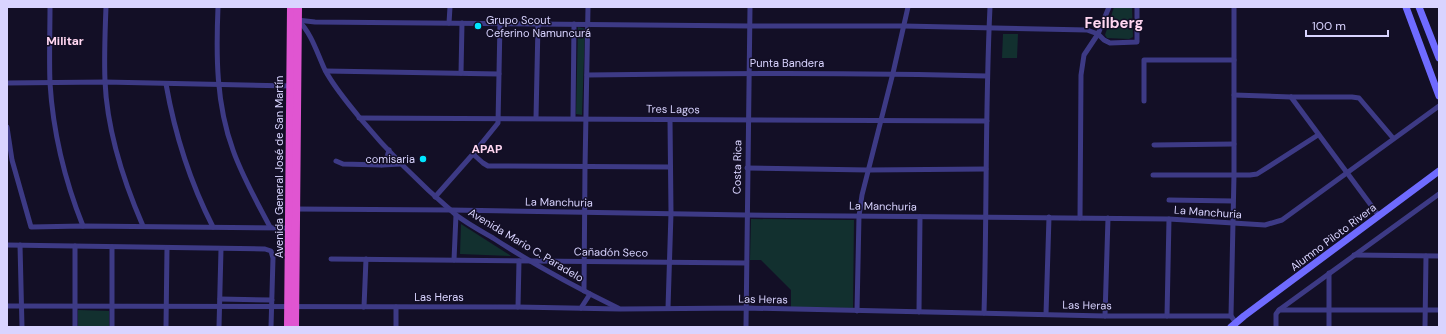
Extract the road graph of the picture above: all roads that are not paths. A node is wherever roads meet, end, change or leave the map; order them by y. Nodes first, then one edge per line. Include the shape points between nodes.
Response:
1 (50, 7) edge
2 (106, 7) edge
3 (218, 7) edge
4 (291, 7) edge
5 (298, 7) edge
6 (450, 7) edge
7 (588, 7) edge
8 (750, 7) edge
9 (908, 7) edge
10 (990, 7) edge
11 (1109, 7) edge
12 (1137, 7) edge
13 (1234, 7) edge
14 (1406, 7) edge
15 (1419, 7) edge
16 (294, 20) junction
17 (449, 22) junction
18 (462, 23) junction
19 (500, 23) junction
20 (538, 24) junction
21 (574, 24) junction
22 (588, 24) junction
23 (750, 26) junction
24 (904, 26) junction
25 (989, 28) junction
26 (1098, 34) junction
27 (1439, 58) edge
28 (1234, 60) junction
29 (326, 71) junction
30 (749, 72) junction
31 (461, 73) junction
32 (893, 73) junction
33 (499, 74) junction
34 (587, 75) junction
35 (987, 76) junction
36 (105, 82) junction
37 (7, 83) edge
38 (50, 83) junction
39 (166, 84) junction
40 (218, 85) junction
41 (294, 86) junction
42 (1234, 95) junction
43 (1439, 96) edge
44 (1291, 97) junction
45 (1144, 101) dead end
46 (1439, 106) edge
47 (359, 118) junction
48 (499, 118) junction
49 (536, 118) junction
50 (573, 118) junction
51 (586, 118) junction
52 (670, 120) junction
53 (748, 120) junction
54 (881, 120) junction
55 (986, 121) junction
56 (7, 127) edge
57 (1318, 134) junction
58 (1393, 138) junction
59 (1234, 144) junction
60 (1154, 145) dead end
61 (389, 150) junction
62 (474, 154) junction
63 (336, 161) dead end
64 (401, 164) junction
65 (381, 165) junction
66 (585, 167) junction
67 (670, 167) junction
68 (748, 168) junction
69 (986, 169) junction
70 (868, 170) junction
71 (1437, 172) edge
72 (1347, 173) junction
73 (1153, 175) dead end
74 (1234, 175) junction
75 (1439, 194) edge
76 (435, 197) junction
77 (1169, 200) dead end
78 (1233, 201) junction
79 (293, 209) junction
80 (451, 210) junction
81 (585, 212) junction
82 (671, 213) junction
83 (456, 215) junction
84 (746, 215) junction
85 (859, 216) junction
86 (1379, 216) junction
87 (920, 217) junction
88 (986, 217) junction
89 (1049, 218) junction
90 (1080, 218) junction
91 (1108, 218) junction
92 (1169, 219) junction
93 (1232, 223) junction
94 (83, 226) junction
95 (143, 226) junction
96 (213, 227) junction
97 (270, 227) junction
98 (292, 228) junction
99 (7, 245) edge
100 (20, 245) junction
101 (75, 246) junction
102 (112, 247) junction
103 (167, 248) junction
104 (221, 249) junction
105 (1353, 256) junction
106 (1426, 256) junction
107 (1439, 256) edge
108 (331, 259) dead end
109 (366, 259) junction
110 (454, 260) junction
111 (519, 261) junction
112 (529, 261) junction
113 (585, 262) junction
114 (669, 262) junction
115 (746, 263) junction
116 (1329, 273) junction
117 (584, 291) junction
118 (590, 294) junction
119 (220, 299) junction
120 (272, 300) junction
121 (7, 306) edge
122 (22, 306) junction
123 (75, 306) junction
124 (111, 306) junction
125 (166, 307) junction
126 (220, 307) junction
127 (272, 307) junction
128 (292, 307) junction
129 (364, 307) junction
130 (396, 307) junction
131 (518, 307) junction
132 (581, 308) junction
133 (668, 308) junction
134 (746, 308) junction
135 (620, 309) junction
136 (1279, 310) junction
137 (1329, 310) junction
138 (1425, 310) junction
139 (1439, 310) edge
140 (857, 311) junction
141 (919, 312) junction
142 (984, 313) junction
143 (1046, 314) junction
144 (1105, 316) junction
145 (1167, 316) junction
146 (1231, 324) edge
147 (22, 327) edge
148 (75, 327) edge
149 (112, 327) edge
150 (166, 327) edge
151 (219, 327) edge
152 (272, 327) edge
153 (288, 327) edge
154 (295, 327) edge
155 (396, 327) edge
156 (746, 327) edge
157 (1276, 327) edge
158 (1329, 327) edge
159 (1425, 327) edge

1 - 38 street
2 - 36 street
3 - 40 street
4 - 16 highway, Avenida General José de San Martín
5 - 16 highway, Avenida General José de San Martín
6 - 17 street
7 - 22 street
8 - 23 street, Costa Rica
9 - 24 street
10 - 25 street
11 - 26 street
12 - 26 street via 1137,42 1110,43
13 - 28 street
14 - 43 main road
15 - 27 main road
16 - 17 street
16 - 29 street, Avenida Mario C. Paradelo via 308,31
16 - 41 highway, Avenida General José de San Martín
17 - 18 street
18 - 19 street
18 - 31 street
19 - 20 street
19 - 33 street
20 - 21 street
20 - 49 street
21 - 22 street
21 - 50 street
22 - 23 street
22 - 34 street
23 - 24 street
23 - 30 street, Costa Rica
24 - 25 street
24 - 32 street
25 - 26 street via 1087,30
25 - 35 street
26 - 90 street via 1086,50 1081,68
28 - 42 street
28 - 45 street via 1144,60
29 - 31 street
29 - 47 street, Avenida Mario C. Paradelo
30 - 32 street, Punta Bandera
30 - 34 street, Punta Bandera
30 - 53 street, Costa Rica
31 - 33 street
32 - 35 street, Punta Bandera
32 - 54 street
33 - 48 street
34 - 51 street
35 - 55 street
36 - 38 street
36 - 39 street
36 - 95 street via 115,148 125,184
37 - 38 street
38 - 94 street via 60,150
39 - 40 street
39 - 96 street via 180,149 191,181
40 - 41 street
40 - 97 street via 232,149
41 - 79 highway, Avenida General José de San Martín
42 - 44 street
42 - 59 street
44 - 57 street
44 - 58 street via 1359,98
46 - 58 street, La Manchuria
47 - 48 street, Tres Lagos
47 - 61 street, Avenida Mario C. Paradelo
48 - 49 street, Tres Lagos
48 - 62 street via 496,127
49 - 50 street, Tres Lagos
50 - 51 street, Tres Lagos
51 - 52 street, Tres Lagos
51 - 66 street
52 - 53 street, Tres Lagos
52 - 67 street
53 - 54 street, Tres Lagos
53 - 68 street, Costa Rica
54 - 55 street, Tres Lagos
54 - 70 street
55 - 69 street
56 - 94 street via 12,160 31,226
57 - 72 street
57 - 74 street via 1257,174
58 - 72 street, La Manchuria
59 - 60 street
59 - 74 street
61 - 64 street, Avenida Mario C. Paradelo
61 - 65 street via 386,161
62 - 66 street via 488,166
62 - 76 street
63 - 65 street via 343,164
64 - 65 street
64 - 76 street, Avenida Mario C. Paradelo
66 - 67 street
66 - 81 street
67 - 82 street
68 - 70 street
68 - 84 street, Costa Rica
69 - 70 street
69 - 88 street
70 - 85 street
71 - 86 main road, Alumno Piloto Rivera
72 - 86 street
72 - 93 street, La Manchuria via 1282,220 1265,225
73 - 74 street
74 - 78 street
75 - 105 street
76 - 80 street, Avenida Mario C. Paradelo
77 - 78 street
78 - 93 street
79 - 80 street, La Manchuria
79 - 98 highway, Avenida General José de San Martín
80 - 81 street, La Manchuria
80 - 83 street, Avenida Mario C. Paradelo
81 - 82 street, La Manchuria
81 - 113 street
82 - 84 street, La Manchuria
82 - 114 street
83 - 110 street
83 - 112 street, Avenida Mario C. Paradelo
84 - 85 street, La Manchuria
84 - 115 street, Costa Rica
85 - 87 street, La Manchuria
85 - 140 street
86 - 146 main road, Alumno Piloto Rivera
87 - 88 street, La Manchuria
87 - 141 street
88 - 89 street, La Manchuria
88 - 142 street
89 - 90 street, La Manchuria
89 - 143 street
90 - 91 street, La Manchuria
91 - 92 street, La Manchuria
91 - 144 street
92 - 93 street, La Manchuria
92 - 145 street
93 - 146 street
94 - 95 street
95 - 96 street
96 - 97 street
97 - 98 street
98 - 128 highway, Avenida General José de San Martín
99 - 100 street
100 - 101 street
100 - 122 street
101 - 102 street
101 - 123 street
102 - 103 street
102 - 124 street
103 - 104 street
103 - 125 street
104 - 119 street
104 - 120 street via 271,251 274,258
105 - 106 street
105 - 116 street
106 - 107 street
106 - 138 street
108 - 109 street, Cañadón Seco
109 - 110 street, Cañadón Seco
109 - 129 street
110 - 111 street, Cañadón Seco
111 - 112 street, Cañadón Seco
111 - 131 street
112 - 113 street, Cañadón Seco
112 - 117 street, Avenida Mario C. Paradelo
113 - 114 street, Cañadón Seco
113 - 117 street
114 - 115 street, Cañadón Seco
114 - 133 street
115 - 134 street, Costa Rica
116 - 136 street
116 - 137 street
117 - 118 street, Avenida Mario C. Paradelo
118 - 132 street
118 - 135 street, Avenida Mario C. Paradelo
119 - 120 street
119 - 126 street
120 - 127 street
121 - 122 street, Las Heras
122 - 123 street, Las Heras
122 - 147 street
123 - 124 street, Las Heras
123 - 148 street
124 - 125 street, Las Heras
124 - 149 street
125 - 126 street, Las Heras
125 - 150 street
126 - 127 street, Las Heras
126 - 151 street
127 - 128 street, Las Heras
127 - 152 street
128 - 129 street, Las Heras
128 - 153 highway, Avenida General José de San Martín
128 - 154 highway, Avenida General José de San Martín
129 - 130 street, Las Heras
130 - 131 street, Las Heras
130 - 155 street
131 - 132 street, Las Heras
132 - 135 street, Las Heras
133 - 134 street, Las Heras
133 - 135 street, Las Heras
134 - 140 street, Las Heras
134 - 156 street, Costa Rica
136 - 137 street
136 - 157 street via 1276,314
137 - 138 street
137 - 158 street
138 - 139 street
138 - 159 street
140 - 141 street, Las Heras
141 - 142 street, Las Heras
142 - 143 street, Las Heras
143 - 144 street, Las Heras
144 - 145 street, Las Heras
145 - 146 street, Las Heras

